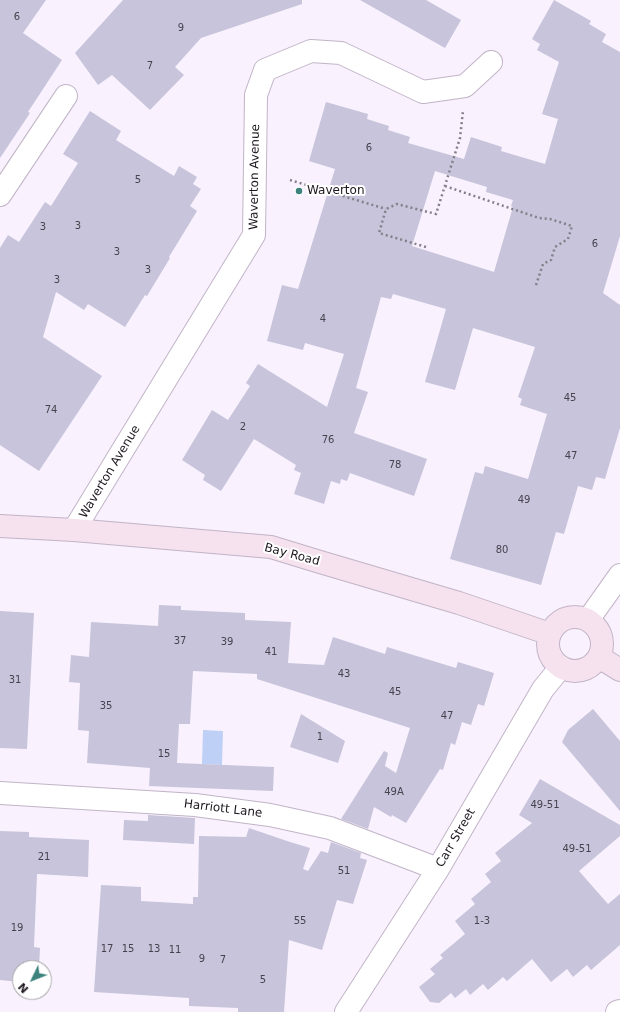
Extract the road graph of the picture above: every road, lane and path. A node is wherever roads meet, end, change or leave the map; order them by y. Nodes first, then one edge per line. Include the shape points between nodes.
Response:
1 (491, 62) dead end
2 (66, 96) dead end
3 (460, 138) dead end
4 (290, 180) dead end
5 (445, 186) junction
6 (0, 195) edge
7 (386, 209) junction
8 (426, 247) dead end
9 (536, 285) dead end
10 (0, 526) edge
11 (74, 530) junction
12 (620, 575) edge
13 (588, 620) junction
14 (550, 634) junction
15 (599, 657) junction
16 (561, 667) junction
17 (620, 670) edge
18 (0, 793) edge
19 (438, 869) junction
20 (349, 1010) edge
21 (620, 1011) edge
22 (617, 1012) edge

1 - 11 street, Waverton Avenue via 465,86 424,92 341,53 312,51 266,70 256,95 254,235
2 - 6 street
3 - 5 path
4 - 7 path
5 - 7 path via 436,214 397,204
5 - 9 path via 539,218 550,218 572,226 568,239 555,247 551,260 543,264
7 - 8 path via 379,233
10 - 11 street, Bay Road
11 - 14 street, Bay Road via 271,547 459,603
12 - 13 street
13 - 14 street via 580,616 562,619
13 - 15 street via 595,625 603,640
14 - 16 street via 549,652
15 - 16 street via 586,669 578,671
15 - 17 street
16 - 19 street, Carr Street via 543,689
18 - 19 street, Harriott Lane via 196,805 270,815 330,828
19 - 20 street, Carr Street
21 - 22 street

